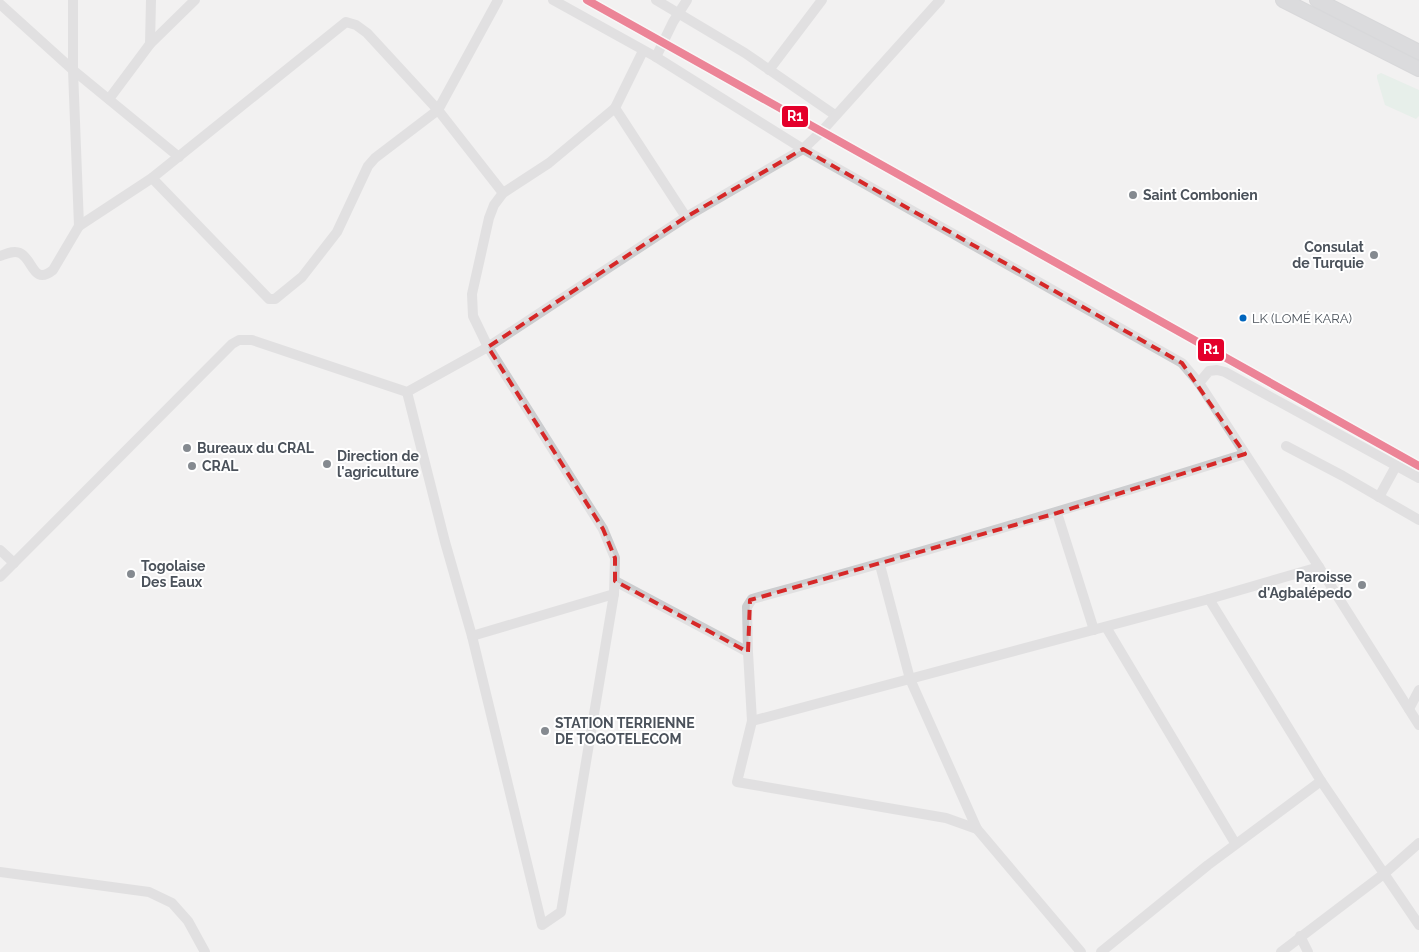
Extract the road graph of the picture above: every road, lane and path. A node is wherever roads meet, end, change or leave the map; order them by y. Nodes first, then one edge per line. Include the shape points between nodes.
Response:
1 (73, 0) edge
2 (150, 0) edge
3 (195, 0) edge
4 (498, 0) edge
5 (553, 0) edge
6 (656, 0) edge
7 (687, 0) edge
8 (822, 0) edge
9 (940, 0) edge
10 (1283, 0) edge
11 (1317, 0) edge
12 (0, 4) edge
13 (679, 12) junction
14 (150, 44) junction
15 (644, 50) junction
16 (1419, 52) edge
17 (656, 57) junction
18 (1419, 69) edge
19 (73, 70) junction
20 (769, 70) junction
21 (109, 99) junction
22 (616, 108) junction
23 (438, 110) junction
24 (835, 115) junction
25 (803, 149) junction
26 (179, 156) junction
27 (152, 178) junction
28 (503, 193) junction
29 (686, 217) junction
30 (80, 226) junction
31 (0, 256) edge
32 (488, 347) junction
33 (1199, 384) junction
34 (407, 392) junction
35 (1286, 446) dead end
36 (1245, 454) junction
37 (1396, 466) junction
38 (1419, 478) edge
39 (1379, 497) junction
40 (1057, 513) junction
41 (1419, 520) edge
42 (0, 550) edge
43 (14, 564) junction
44 (880, 565) junction
45 (1319, 567) junction
46 (1, 575) edge
47 (615, 581) junction
48 (614, 594) junction
49 (1209, 599) junction
50 (1106, 627) junction
51 (1094, 630) junction
52 (472, 636) junction
53 (748, 652) junction
54 (910, 679) junction
55 (1419, 690) edge
56 (1409, 708) junction
57 (752, 721) junction
58 (1419, 725) edge
59 (1321, 781) junction
60 (977, 829) junction
61 (1235, 843) junction
62 (1419, 843) edge
63 (0, 872) edge
64 (1384, 873) junction
65 (1419, 925) edge
66 (1300, 936) junction
67 (205, 952) edge
68 (1081, 952) edge
69 (1101, 952) edge
70 (1280, 952) edge
71 (1308, 952) edge

1 - 19 street
2 - 14 street
3 - 14 street
4 - 23 street
5 - 15 street
6 - 13 street
7 - 13 street
8 - 20 street
9 - 24 street
10 - 18 highway
11 - 16 highway
12 - 19 street
13 - 17 street
13 - 20 street
14 - 21 street
15 - 17 street
15 - 22 street
17 - 25 street
19 - 21 street
19 - 30 street
20 - 24 street
21 - 26 street
22 - 28 street via 549,163
22 - 29 street
23 - 26 street via 367,33 346,22
23 - 27 street via 368,166 338,232 302,277 272,300
23 - 28 street
24 - 25 street
25 - 29 street
25 - 33 street via 1174,358
26 - 27 street
27 - 30 street
28 - 32 street via 489,218 472,294 473,316
29 - 32 street
30 - 31 street via 48,274 37,273 19,252
32 - 34 street
32 - 47 street via 603,529 614,558
33 - 36 street
33 - 37 street via 1209,371 1225,372
34 - 43 street via 252,340 239,340
34 - 52 street
35 - 39 street
36 - 40 street
36 - 45 street
37 - 38 street
37 - 39 street
39 - 41 street
40 - 44 street
40 - 51 street
42 - 43 street
43 - 46 street
44 - 53 street via 752,599 747,607
44 - 54 street
45 - 49 street
45 - 56 street
47 - 48 street
47 - 53 street
48 - 52 street
48 - 52 street via 561,912 542,925
49 - 50 street
49 - 59 street
50 - 51 street
50 - 61 street
51 - 54 street
53 - 57 street
54 - 57 street
54 - 60 street
55 - 56 street
56 - 58 street
57 - 60 street via 737,782 946,818
59 - 61 street
59 - 64 street
60 - 68 street
61 - 69 street
62 - 64 street
63 - 67 street via 149,892 172,903 188,921
64 - 65 street
64 - 66 street
66 - 70 street
66 - 71 street

